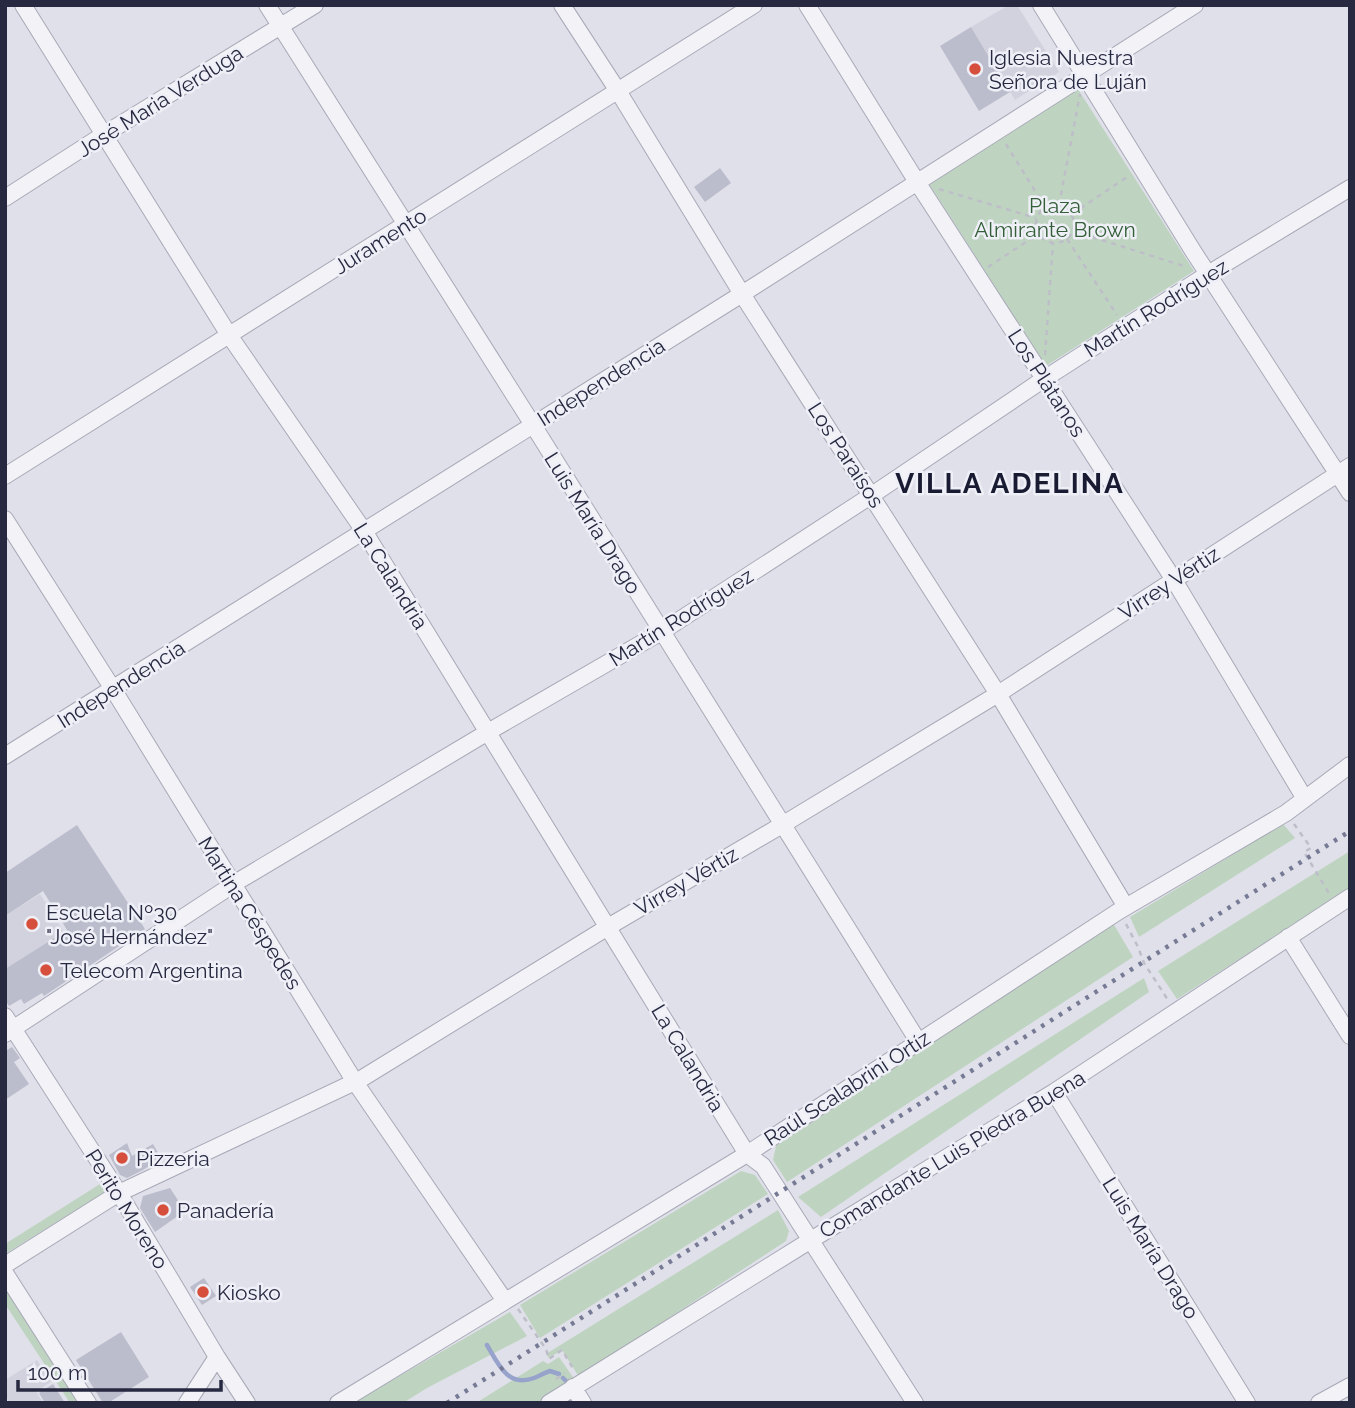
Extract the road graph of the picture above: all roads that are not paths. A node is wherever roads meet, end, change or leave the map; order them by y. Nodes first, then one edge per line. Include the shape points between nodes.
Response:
1 (23, 5) edge
2 (267, 5) edge
3 (315, 5) edge
4 (562, 5) edge
5 (754, 5) edge
6 (807, 5) edge
7 (1041, 5) edge
8 (1195, 5) edge
9 (281, 27) junction
10 (1084, 76) junction
11 (618, 91) junction
12 (103, 135) junction
13 (917, 182) junction
14 (1350, 188) edge
15 (5, 198) edge
16 (406, 224) junction
17 (1208, 274) junction
18 (742, 294) junction
19 (229, 335) junction
20 (1044, 379) junction
21 (533, 425) junction
22 (1344, 470) edge
23 (5, 476) edge
24 (1350, 493) edge
25 (872, 495) junction
26 (5, 519) edge
27 (364, 531) junction
28 (1174, 580) junction
29 (661, 632) junction
30 (113, 689) junction
31 (998, 694) junction
32 (488, 732) junction
33 (5, 756) edge
34 (1350, 765) edge
35 (1305, 799) junction
36 (782, 825) junction
37 (233, 885) junction
38 (1343, 901) edge
39 (1122, 909) junction
40 (608, 927) junction
41 (1288, 937) junction
42 (8, 1026) edge
43 (1350, 1036) edge
44 (918, 1041) junction
45 (355, 1082) junction
46 (1054, 1093) junction
47 (747, 1154) junction
48 (118, 1193) junction
49 (811, 1240) junction
50 (5, 1265) edge
51 (5, 1273) edge
52 (505, 1301) junction
53 (217, 1357) junction
54 (573, 1381) junction
55 (1350, 1386) edge
56 (88, 1403) edge
57 (187, 1403) edge
58 (247, 1403) edge
59 (338, 1403) edge
60 (549, 1403) edge
61 (583, 1403) edge
62 (915, 1403) edge
63 (1248, 1403) edge
64 (1319, 1403) edge

1 - 12 street, La Calandria
2 - 9 street, Luis María Drago
3 - 9 street, José Maria Verduga
4 - 11 street, Los Paraísos
5 - 11 street, Juramento
6 - 13 street, Los Plátanos
7 - 10 street
8 - 10 street, Independencia
9 - 12 street, José Maria Verduga
9 - 16 street, Luis María Drago
10 - 13 street, Independencia
10 - 17 street
11 - 16 street, Juramento
11 - 18 street, Los Paraísos
12 - 15 street, José Maria Verduga
12 - 19 street, La Calandria
13 - 18 street, Independencia
13 - 20 street, Los Plátanos
14 - 17 street, Martín Rodríguez
16 - 19 street, Juramento
16 - 21 street, Luis María Drago
17 - 20 street, Martín Rodríguez
17 - 22 street
18 - 21 street, Independencia
18 - 25 street, Los Paraísos
19 - 23 street, Juramento
19 - 27 street, La Calandria
20 - 25 street, Martín Rodríguez
20 - 28 street, Los Plátanos
21 - 27 street, Independencia
21 - 29 street, Luis María Drago
22 - 24 street
22 - 28 street, Virrey Vértiz
25 - 29 street, Martín Rodríguez
25 - 31 street, Los Paraísos
26 - 30 street, Martina Céspedes
27 - 30 street, Independencia
27 - 32 street, La Calandria
28 - 31 street, Virrey Vértiz
28 - 35 street, Los Plátanos
29 - 32 street, Martín Rodríguez
29 - 36 street, Luis María Drago
30 - 33 street, Independencia
30 - 37 street, Martina Céspedes
31 - 36 street, Virrey Vértiz
31 - 39 street, Los Paraísos
32 - 37 street, Martín Rodríguez
32 - 40 street, La Calandria
34 - 35 street, Raúl Scalabrini Ortíz
35 - 39 street, Raúl Scalabrini Ortíz
36 - 40 street, Virrey Vértiz
36 - 44 street, Luis María Drago
37 - 42 street, Martín Rodríguez
37 - 45 street, Martina Céspedes
38 - 41 street, Comandante Luis Piedra Buena
39 - 44 street, Raúl Scalabrini Ortíz
40 - 45 street, Virrey Vértiz
40 - 47 street, La Calandria
41 - 43 street
41 - 46 street, Comandante Luis Piedra Buena
42 - 48 street, Perito Moreno
44 - 47 street, Raúl Scalabrini Ortíz
45 - 48 street, Virrey Vértiz
45 - 52 street, Martina Céspedes
46 - 49 street, Comandante Luis Piedra Buena
46 - 63 street, Luis María Drago
47 - 49 street, La Calandria via 763,1166
47 - 52 street, Raúl Scalabrini Ortíz
48 - 50 street, Virrey Vértiz
48 - 53 street, Perito Moreno
49 - 54 street, Comandante Luis Piedra Buena
49 - 62 street
51 - 56 street
52 - 59 street, Raúl Scalabrini Ortíz
53 - 57 street
53 - 58 street, Perito Moreno
54 - 60 street, Comandante Luis Piedra Buena
54 - 61 street
55 - 64 street

